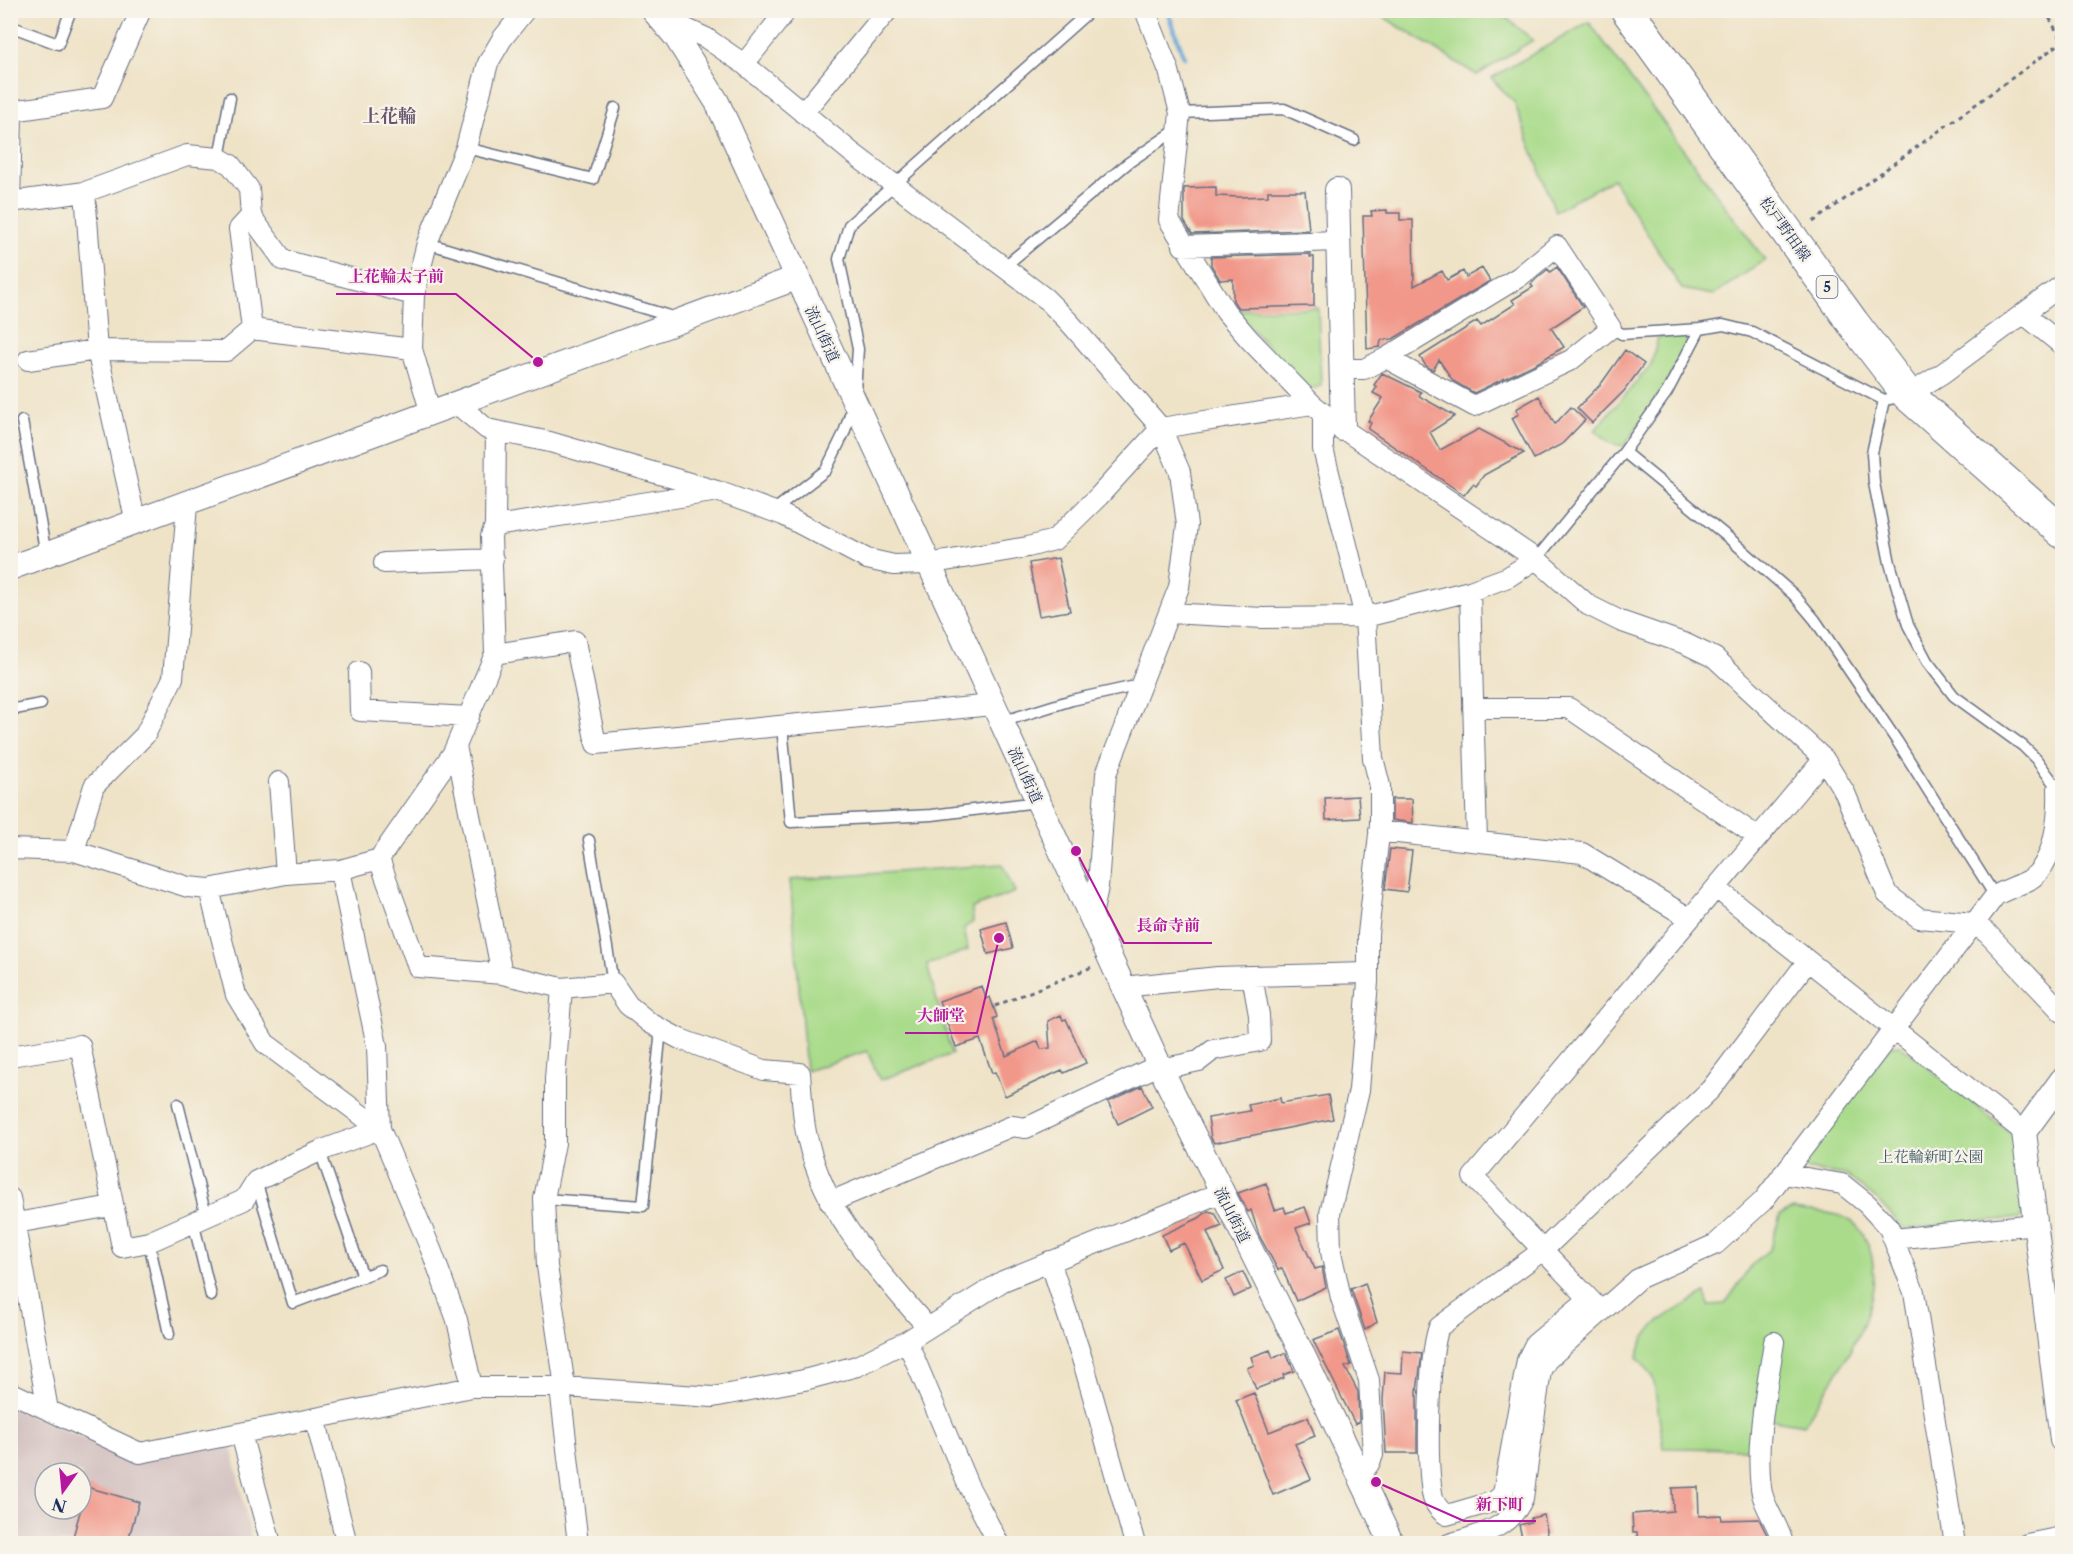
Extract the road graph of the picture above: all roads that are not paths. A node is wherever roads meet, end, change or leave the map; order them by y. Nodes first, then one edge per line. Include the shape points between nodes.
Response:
1 (71, 10) edge
2 (141, 10) edge
3 (525, 10) edge
4 (787, 10) edge
5 (888, 10) edge
6 (1091, 10) edge
7 (1145, 10) edge
8 (1627, 10) edge
9 (655, 12) edge
10 (10, 26) edge
11 (744, 64) junction
12 (230, 98) dead end
13 (615, 108) dead end
14 (11, 109) edge
15 (802, 113) junction
16 (1180, 120) junction
17 (1354, 140) dead end
18 (466, 148) junction
19 (219, 158) junction
20 (894, 184) junction
21 (1337, 190) dead end
22 (85, 192) junction
23 (11, 202) edge
24 (251, 216) junction
25 (1338, 241) junction
26 (427, 243) junction
27 (1183, 246) junction
28 (1005, 266) junction
29 (796, 278) junction
30 (2062, 285) edge
31 (414, 294) junction
32 (2024, 314) junction
33 (685, 321) junction
34 (1611, 328) junction
35 (1700, 329) junction
36 (252, 330) junction
37 (2062, 345) edge
38 (412, 349) junction
39 (97, 350) junction
40 (1386, 358) junction
41 (28, 360) dead end
42 (1341, 369) junction
43 (1896, 398) junction
44 (457, 404) junction
45 (854, 404) junction
46 (1317, 409) junction
47 (430, 414) junction
48 (22, 421) dead end
49 (1161, 428) junction
50 (1343, 429) junction
51 (496, 431) junction
52 (1624, 452) junction
53 (717, 491) junction
54 (187, 505) junction
55 (772, 512) junction
56 (136, 523) junction
57 (495, 526) junction
58 (2062, 532) edge
59 (46, 555) junction
60 (493, 559) junction
61 (1536, 559) junction
62 (384, 562) dead end
63 (928, 564) junction
64 (10, 568) edge
65 (1470, 591) junction
66 (1170, 613) junction
67 (1365, 617) junction
68 (495, 654) junction
69 (359, 672) dead end
70 (1140, 685) junction
71 (41, 704) dead end
72 (1473, 708) junction
73 (10, 710) edge
74 (996, 713) junction
75 (469, 717) junction
76 (782, 726) junction
77 (456, 746) junction
78 (1824, 759) junction
79 (279, 782) dead end
80 (2060, 788) edge
81 (1038, 802) junction
82 (1379, 831) junction
83 (1758, 837) junction
84 (589, 840) dead end
85 (1478, 841) junction
86 (10, 849) edge
87 (74, 851) junction
88 (379, 859) junction
89 (340, 870) junction
90 (286, 874) junction
91 (1716, 888) junction
92 (209, 889) junction
93 (1995, 896) junction
94 (1689, 918) junction
95 (1091, 920) junction
96 (1973, 923) junction
97 (1807, 962) junction
98 (1366, 973) junction
99 (502, 974) junction
100 (1252, 976) junction
101 (613, 983) junction
102 (1123, 987) junction
103 (562, 988) junction
104 (2062, 1012) edge
105 (1892, 1028) junction
106 (661, 1029) junction
107 (10, 1056) edge
108 (1160, 1067) junction
109 (2062, 1080) edge
110 (178, 1104) dead end
111 (380, 1129) junction
112 (2025, 1132) junction
113 (320, 1151) junction
114 (1783, 1174) junction
115 (256, 1181) junction
116 (1220, 1193) junction
117 (10, 1198) edge
118 (544, 1198) junction
119 (830, 1202) junction
120 (112, 1206) junction
121 (199, 1219) junction
122 (16, 1223) junction
123 (2035, 1224) junction
124 (1894, 1239) junction
125 (149, 1242) junction
126 (1543, 1250) junction
127 (1050, 1261) junction
128 (380, 1270) dead end
129 (363, 1277) junction
130 (211, 1296) dead end
131 (1594, 1304) junction
132 (928, 1328) junction
133 (169, 1334) dead end
134 (907, 1341) junction
135 (1774, 1342) dead end
136 (472, 1387) junction
137 (563, 1388) junction
138 (10, 1392) edge
139 (48, 1410) junction
140 (315, 1418) junction
141 (241, 1434) junction
142 (2062, 1440) edge
143 (1360, 1476) junction
144 (2062, 1537) edge
145 (271, 1544) edge
146 (347, 1544) edge
147 (578, 1544) edge
148 (999, 1544) edge
149 (1135, 1544) edge
150 (1392, 1544) edge
151 (1449, 1544) edge
152 (1783, 1544) edge
153 (1955, 1544) edge
154 (2027, 1544) edge

1 - 10 lane via 58,44
2 - 14 street via 102,98
3 - 18 street via 488,63
4 - 11 street
5 - 15 street
6 - 20 lane
7 - 16 street via 1168,71
8 - 43 main road, 松戸野田線 / 5
9 - 11 street via 706,38
9 - 29 street, 流山街道 via 717,102
11 - 15 street
12 - 19 lane
13 - 18 lane via 593,179
14 - 23 street
15 - 20 street
16 - 17 lane via 1284,109
16 - 27 street via 1169,220
16 - 28 lane
18 - 26 street
19 - 22 street via 187,155
19 - 24 street via 231,165 249,189
20 - 28 street
20 - 45 lane via 849,225 839,259 858,349
21 - 25 street
22 - 23 street
22 - 39 street
24 - 31 street via 283,260
24 - 36 street via 239,229
25 - 27 street
25 - 42 street
26 - 31 street
26 - 33 lane
27 - 46 street via 1226,312
28 - 49 street via 1069,322
29 - 33 street
29 - 45 street, 流山街道
30 - 32 street
31 - 38 street
32 - 37 street
32 - 43 street via 1943,374
33 - 44 street
34 - 35 lane via 1622,334
34 - 40 street via 1572,360 1474,405
34 - 40 street via 1557,246 1519,277
35 - 43 lane via 1724,325 1752,332
35 - 52 lane via 1667,392
36 - 38 street
36 - 39 street via 226,351
38 - 47 street
39 - 41 street
39 - 56 street
40 - 42 street via 1364,369
42 - 50 street
43 - 58 main road, 松戸野田線 / 5
43 - 80 lane via 1872,453 1890,563 1908,625 1927,661 1954,696 2023,746
44 - 47 street
44 - 51 street via 487,429
45 - 55 lane via 826,470
45 - 63 street, 流山街道
46 - 49 street
46 - 50 street
46 - 67 street via 1323,449
47 - 54 street
48 - 59 lane
49 - 63 street via 1054,540
49 - 66 street via 1180,472 1187,525 1179,587
50 - 61 street
51 - 53 street via 550,442
51 - 57 street
52 - 61 lane
52 - 93 lane via 1731,539 1794,595 1815,620
53 - 55 street
53 - 57 street
54 - 56 street
54 - 87 street via 173,678 145,735 94,786
55 - 63 street via 867,560 894,566
56 - 59 street
57 - 60 street via 491,536
59 - 64 street
60 - 62 street
60 - 68 street
61 - 65 street via 1508,577
61 - 78 street via 1588,605 1715,658
63 - 74 street, 流山街道
65 - 67 street
65 - 72 street
66 - 67 street via 1263,618
66 - 70 street
67 - 82 street via 1373,758 1380,786
68 - 75 street
68 - 76 street via 575,641 596,744
69 - 75 street via 360,711
70 - 74 lane
70 - 95 street via 1106,774 1098,887
71 - 73 lane
72 - 83 street via 1569,708
72 - 85 street
74 - 76 street
74 - 81 street, 流山街道
75 - 77 street
76 - 81 lane via 791,822 932,815
77 - 88 street
77 - 99 street
78 - 83 street
78 - 96 street via 1845,793 1887,894 1919,918
79 - 90 street
80 - 93 street via 2056,828 2039,871
81 - 95 street, 流山街道
82 - 85 street
82 - 98 street
83 - 91 street
84 - 101 lane
85 - 94 street via 1582,853
86 - 87 street
87 - 92 street via 188,887
88 - 89 street
88 - 99 street via 418,967
89 - 90 street
89 - 111 street via 377,1046
90 - 92 street
91 - 94 street
91 - 97 street
92 - 111 street via 236,995 265,1043
93 - 96 street
94 - 126 street via 1473,1177
95 - 102 street, 流山街道
96 - 104 street
96 - 105 street
97 - 105 street
97 - 126 street via 1711,1089
98 - 100 street
98 - 143 street via 1359,1090 1330,1213 1331,1252 1341,1298 1369,1380 1372,1455
99 - 103 street
100 - 102 street
100 - 108 street via 1260,1041 1213,1050 1199,1061
101 - 103 street
101 - 106 street via 628,1005
102 - 108 street, 流山街道
103 - 118 street via 555,1143
105 - 112 street
105 - 114 street
106 - 118 lane via 643,1206
106 - 119 street via 764,1070 800,1073 808,1141
107 - 120 street via 80,1044
108 - 116 street, 流山街道
108 - 119 street via 1026,1128 1012,1126
109 - 112 street
110 - 121 lane
111 - 113 street
111 - 136 street via 457,1320
112 - 123 street
113 - 115 street
113 - 129 lane
114 - 124 street via 1842,1184 1867,1203 1889,1227
114 - 131 street via 1763,1201 1716,1244 1638,1279
115 - 121 street via 244,1200
115 - 129 lane via 293,1303
116 - 127 street
116 - 143 street, 流山街道
117 - 122 street
118 - 137 street via 547,1266
119 - 132 street via 878,1269
120 - 122 street
120 - 125 street via 122,1247
121 - 125 street
121 - 130 lane
122 - 139 street
123 - 124 street
123 - 142 street
124 - 153 street via 1914,1292
125 - 133 lane
126 - 131 street
126 - 131 street via 1439,1327 1433,1344 1430,1442 1433,1499 1441,1512 1447,1515 1495,1501 1503,1494 1527,1360 1535,1344
127 - 132 street via 1004,1281
127 - 149 street
128 - 129 lane
131 - 151 street via 1541,1370 1523,1498 1517,1513 1502,1526
132 - 134 street
134 - 137 street via 857,1366 713,1397
134 - 148 street via 968,1485
135 - 152 street via 1761,1431 1761,1491
136 - 137 street
136 - 140 street
137 - 147 street
138 - 139 street
139 - 141 street via 140,1453
140 - 141 street
140 - 146 street
141 - 145 street
143 - 150 street, 流山街道
144 - 154 street

